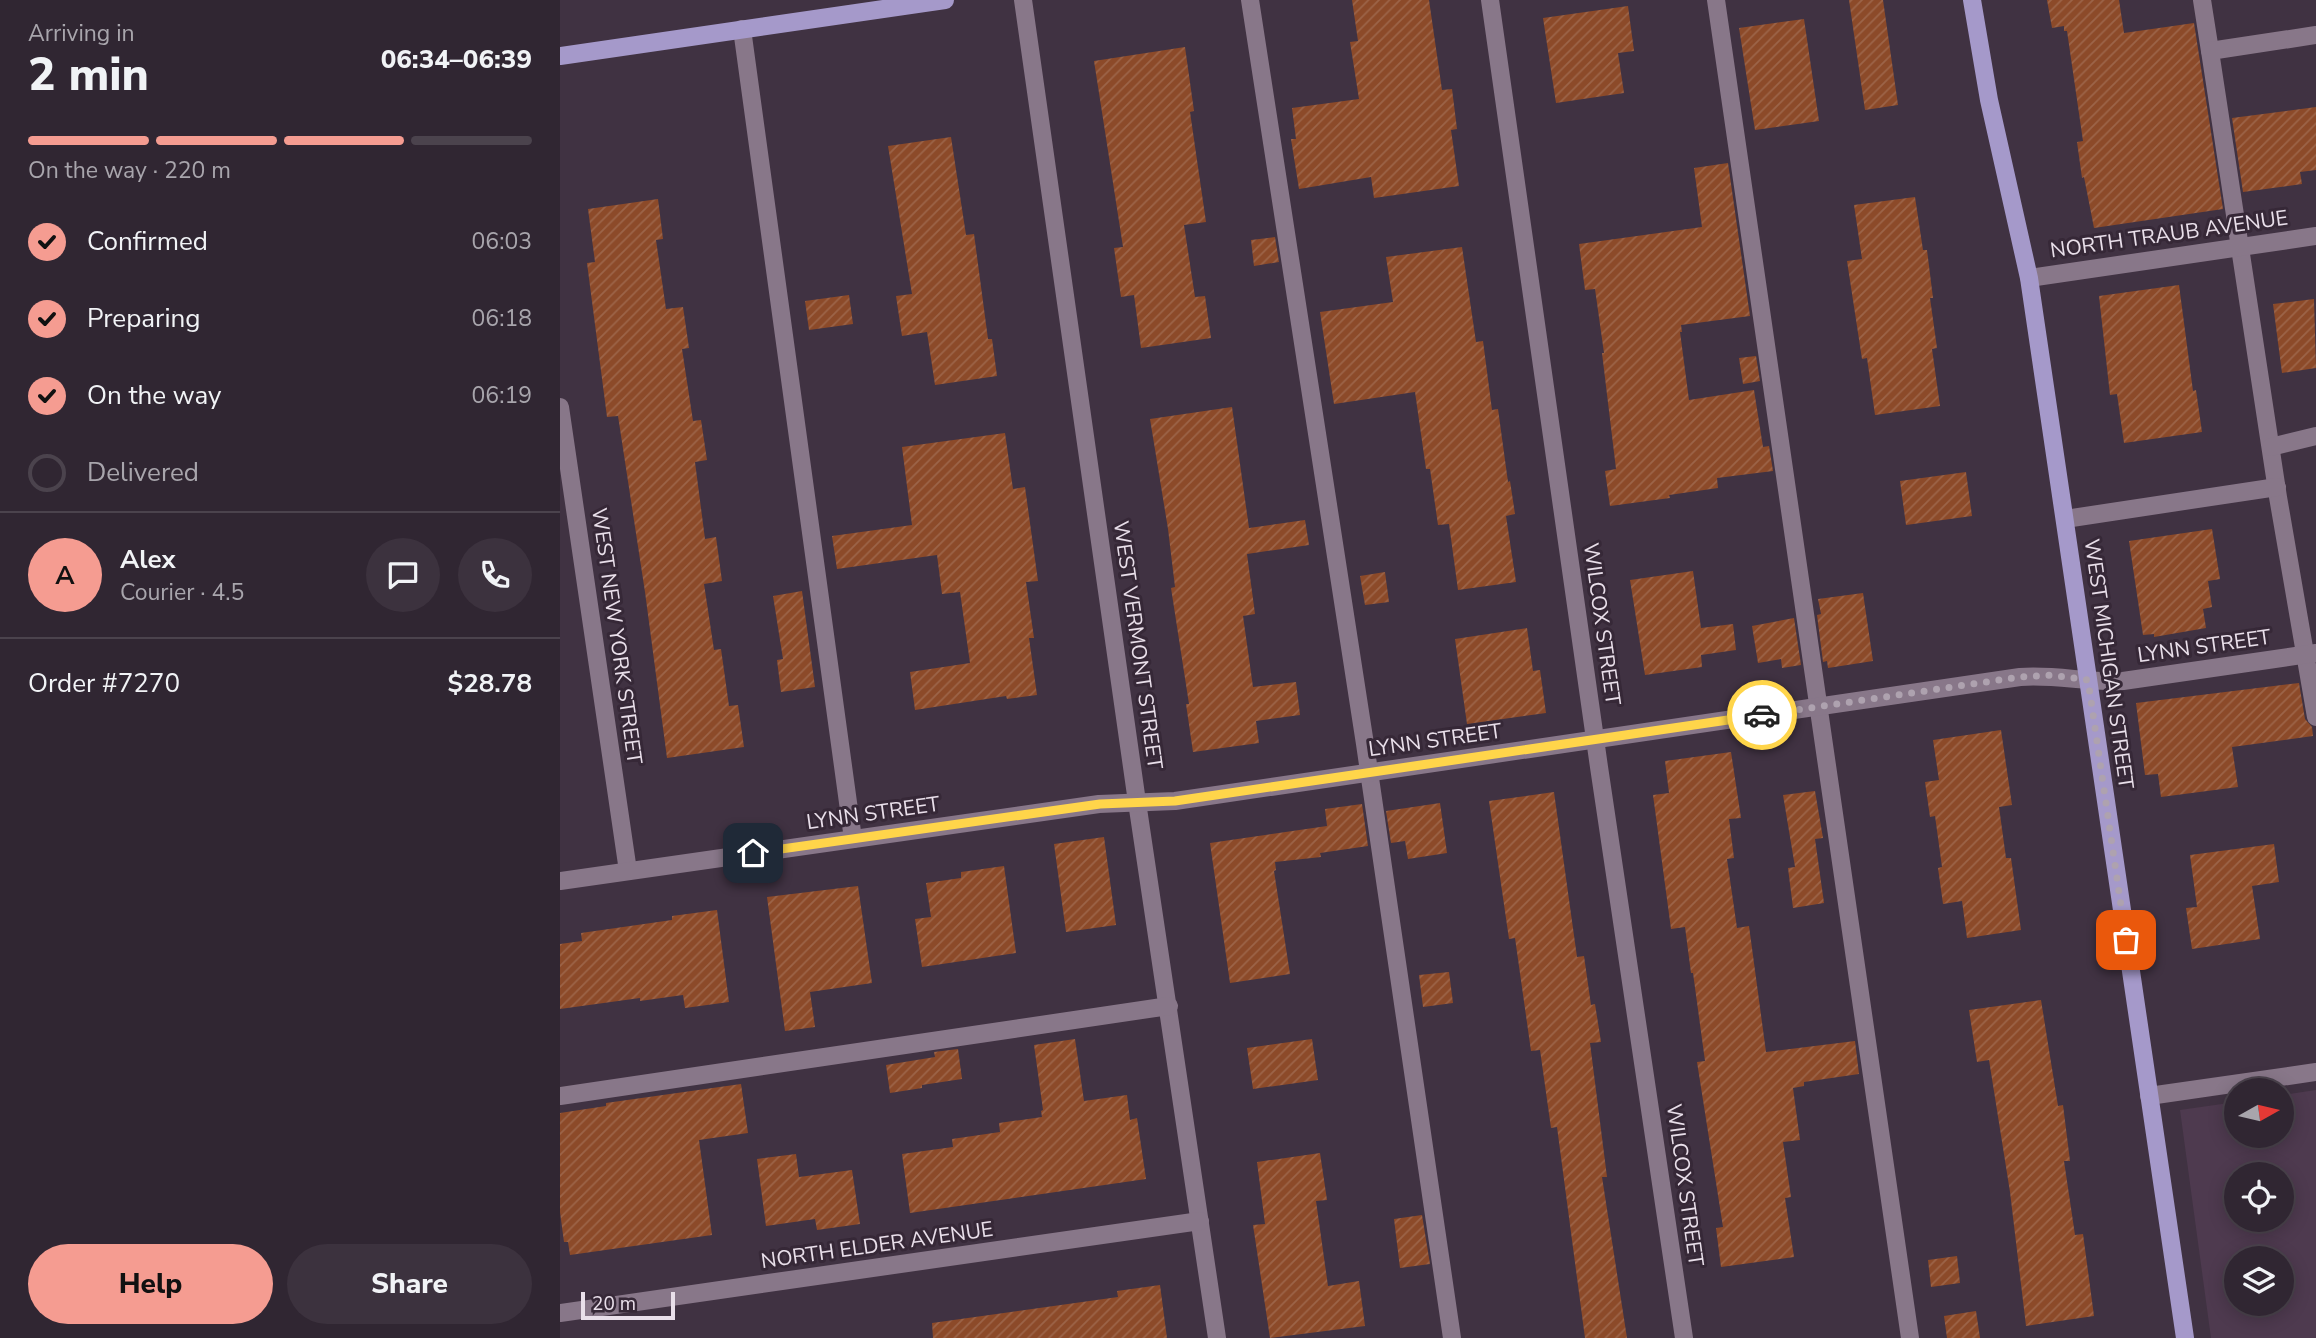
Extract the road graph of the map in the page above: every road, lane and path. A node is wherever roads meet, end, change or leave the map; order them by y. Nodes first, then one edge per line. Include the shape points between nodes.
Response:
1 (945, 0) edge
2 (1023, 0) edge
3 (1250, 0) edge
4 (1490, 0) edge
5 (1716, 0) edge
6 (1972, 0) edge
7 (2202, 0) edge
8 (742, 29) junction
9 (2316, 35) edge
10 (2210, 51) junction
11 (560, 56) edge
12 (2316, 236) edge
13 (2240, 247) junction
14 (2029, 278) junction
15 (560, 407) edge
16 (2316, 436) edge
17 (2271, 447) junction
18 (2277, 487) junction
19 (2065, 519) junction
20 (2311, 654) edge
21 (2088, 680) junction
22 (1817, 707) junction
23 (2316, 717) edge
24 (1596, 739) junction
25 (1369, 772) junction
26 (1137, 802) junction
27 (853, 839) junction
28 (628, 871) junction
29 (560, 881) edge
30 (1169, 1006) junction
31 (2316, 1072) edge
32 (560, 1096) edge
33 (2149, 1096) junction
34 (1200, 1221) junction
35 (560, 1313) edge
36 (1217, 1338) edge
37 (1452, 1338) edge
38 (1684, 1338) edge
39 (1910, 1338) edge
40 (2185, 1338) edge

1 - 8 main road
2 - 26 street, WEST VERMONT STREET
3 - 25 street
4 - 24 street, WILCOX STREET
5 - 22 street
6 - 14 main road, WEST MICHIGAN STREET
7 - 10 street
8 - 11 main road
8 - 27 street
9 - 10 street
10 - 13 street
12 - 13 street, NORTH TRAUB AVENUE
13 - 14 street, NORTH TRAUB AVENUE
13 - 17 street
14 - 19 main road, WEST MICHIGAN STREET
15 - 28 street, WEST NEW YORK STREET
16 - 17 street
17 - 18 street
18 - 19 street
18 - 20 street
19 - 21 main road, WEST MICHIGAN STREET
20 - 21 street, LYNN STREET via 2130,680
20 - 23 street
21 - 22 street, LYNN STREET via 2020,677
21 - 33 main road, WEST MICHIGAN STREET
22 - 24 street, LYNN STREET
22 - 39 street
24 - 25 street, LYNN STREET
24 - 38 street, WILCOX STREET
25 - 26 street, LYNN STREET via 1175,801
25 - 37 street
26 - 27 street, LYNN STREET
26 - 30 street, WEST VERMONT STREET
27 - 28 street, LYNN STREET
28 - 29 street, LYNN STREET
30 - 32 street
30 - 34 street, WEST VERMONT STREET
31 - 33 street
33 - 40 main road, WEST MICHIGAN STREET
34 - 35 street, NORTH ELDER AVENUE
34 - 36 street, WEST VERMONT STREET

